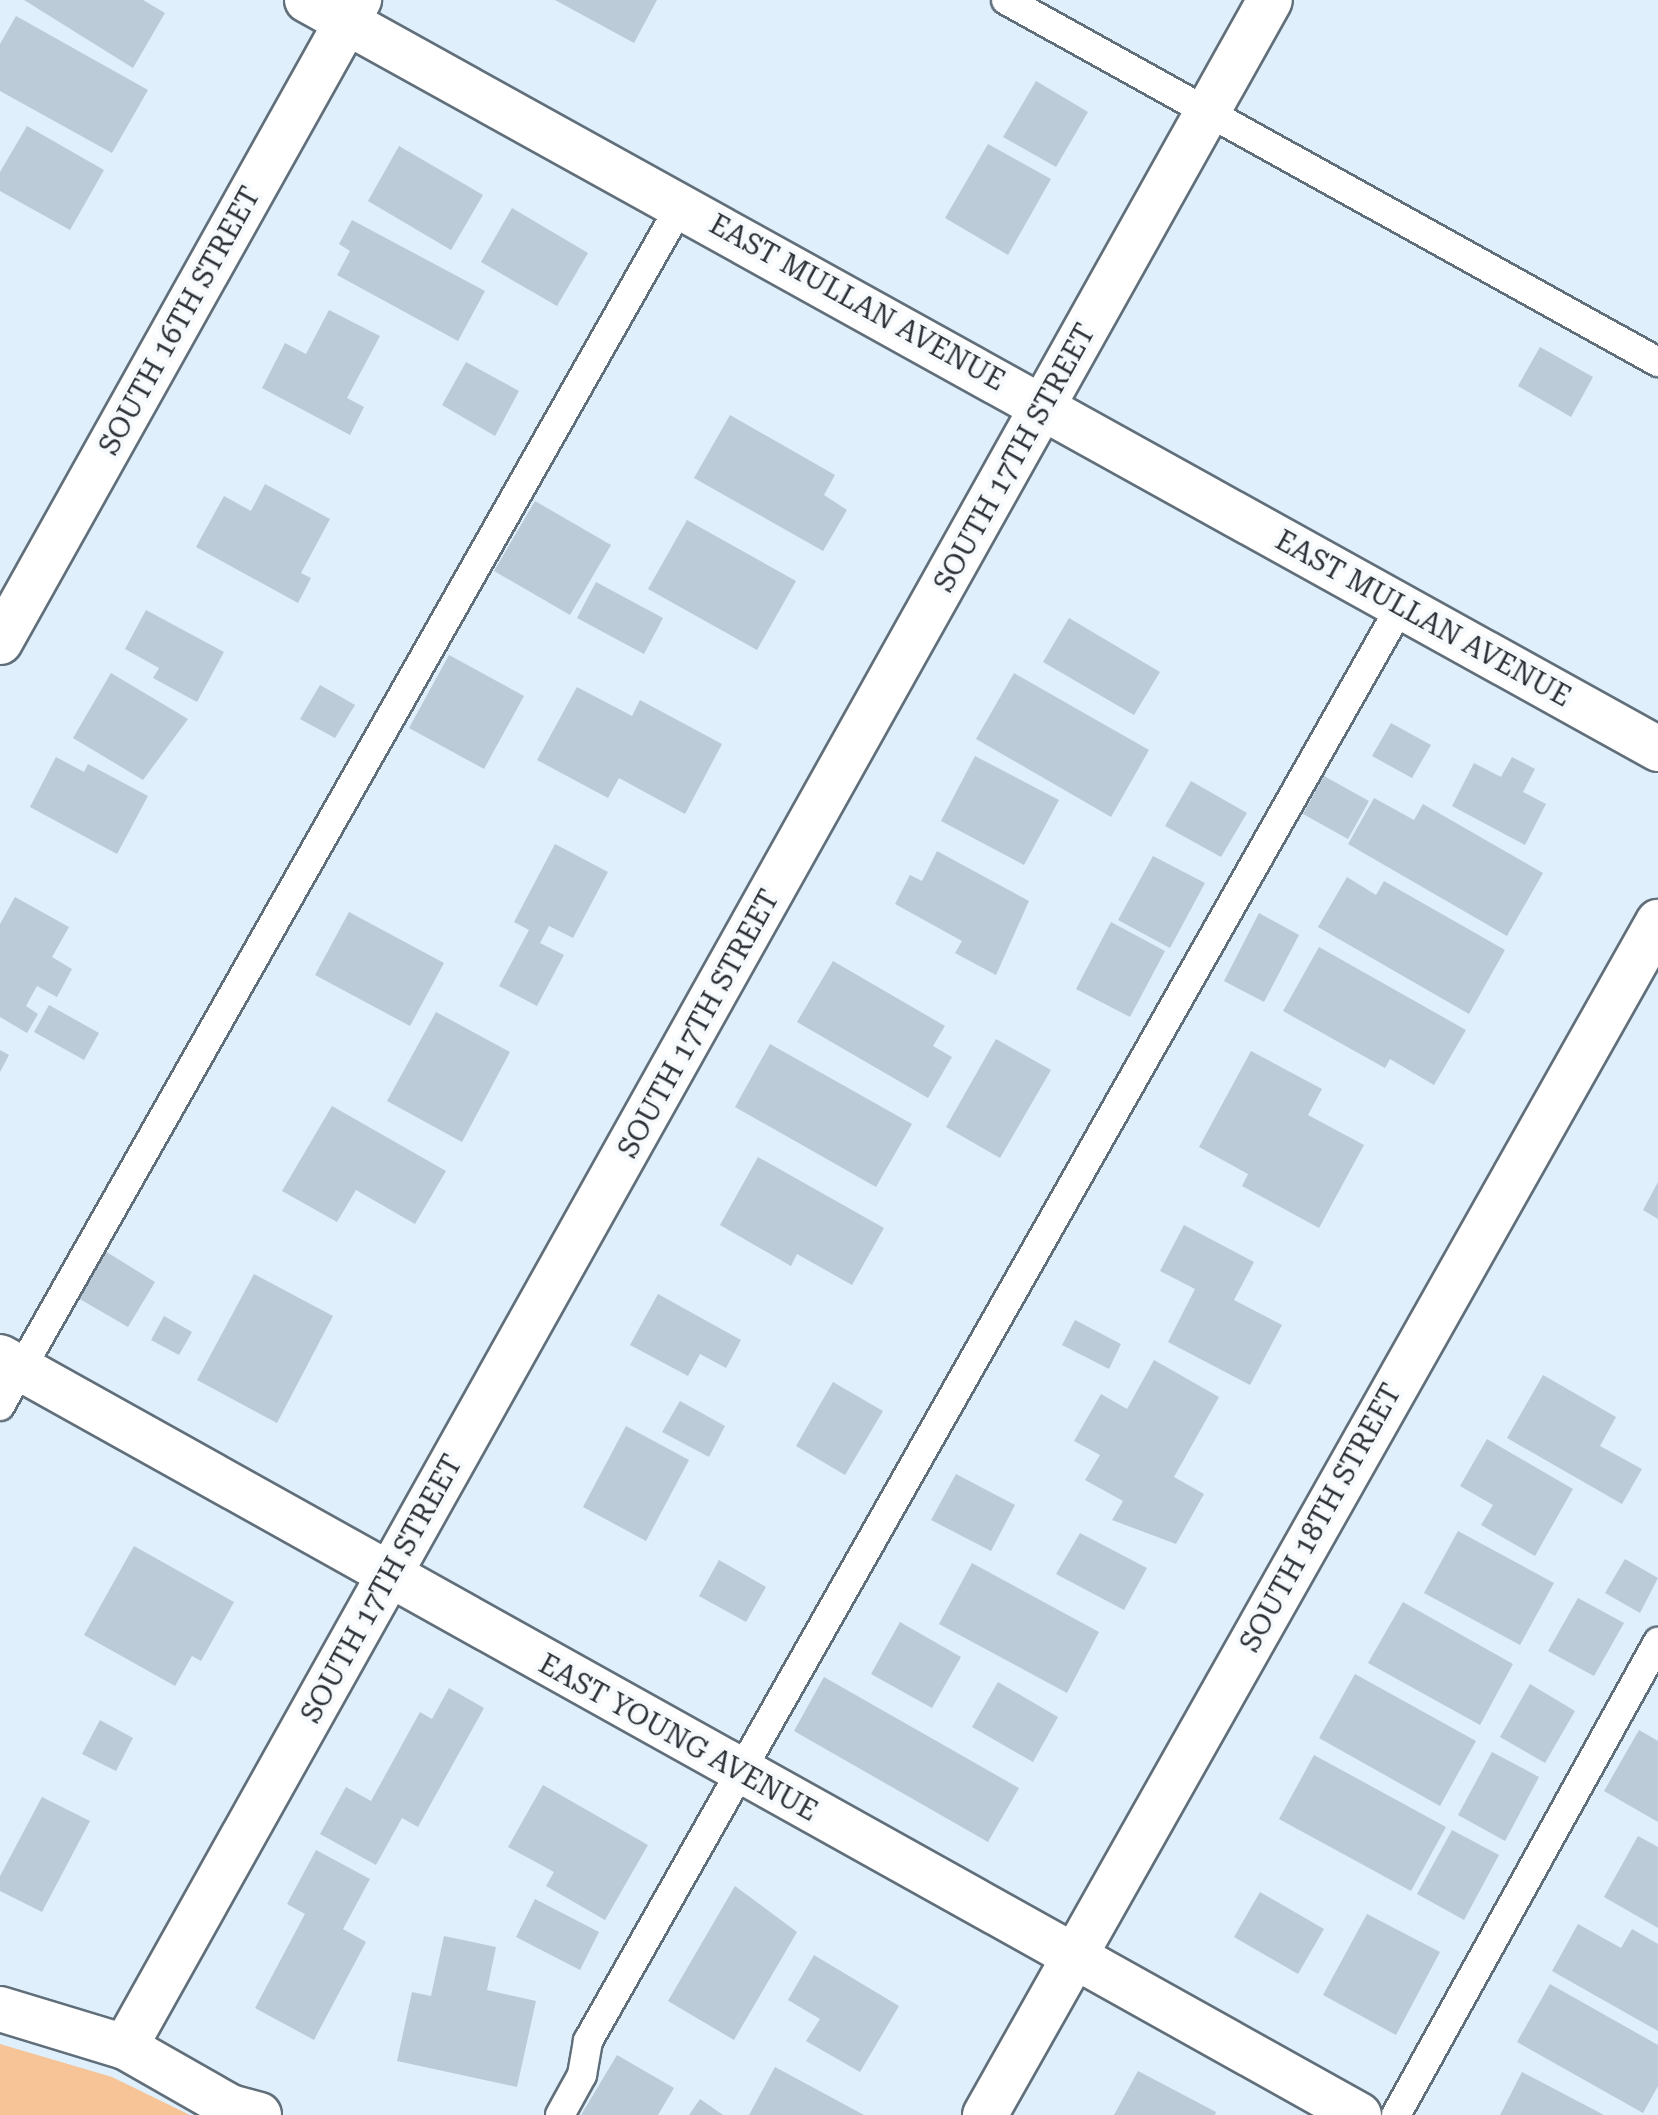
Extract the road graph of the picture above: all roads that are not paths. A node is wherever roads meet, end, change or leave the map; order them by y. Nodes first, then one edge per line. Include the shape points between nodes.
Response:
1 (307, 0) edge
2 (1006, 0) edge
3 (1270, 0) edge
4 (353, 11) edge
5 (1208, 112) junction
6 (681, 205) junction
7 (1658, 362) edge
8 (1043, 407) junction
9 (1401, 606) junction
10 (0, 642) edge
11 (1658, 749) edge
12 (1658, 922) edge
13 (7, 1377) edge
14 (390, 1576) junction
15 (1658, 1642) edge
16 (741, 1774) junction
17 (1073, 1957) junction
18 (0, 2009) edge
19 (125, 2047) junction
20 (259, 2115) edge
21 (560, 2115) edge
22 (985, 2115) edge
23 (1359, 2115) edge
24 (1396, 2115) edge

1 - 4 street, EAST MULLAN AVENUE
2 - 5 lane
3 - 5 street, SOUTH 17TH STREET
4 - 6 street, EAST MULLAN AVENUE
4 - 10 street, SOUTH 16TH STREET
5 - 7 lane
5 - 8 street, SOUTH 17TH STREET
6 - 8 street, EAST MULLAN AVENUE
6 - 13 lane
8 - 9 street, EAST MULLAN AVENUE
8 - 14 street, SOUTH 17TH STREET
9 - 11 street, EAST MULLAN AVENUE
9 - 16 lane
12 - 17 street, SOUTH 18TH STREET
13 - 14 street, EAST YOUNG AVENUE
14 - 16 street, EAST YOUNG AVENUE
14 - 19 street, SOUTH 17TH STREET
15 - 24 lane
16 - 17 street, EAST YOUNG AVENUE
16 - 21 lane via 588,2041 582,2075
17 - 22 street, SOUTH 18TH STREET
17 - 23 street, EAST YOUNG AVENUE
18 - 19 street
19 - 20 street via 230,2107

